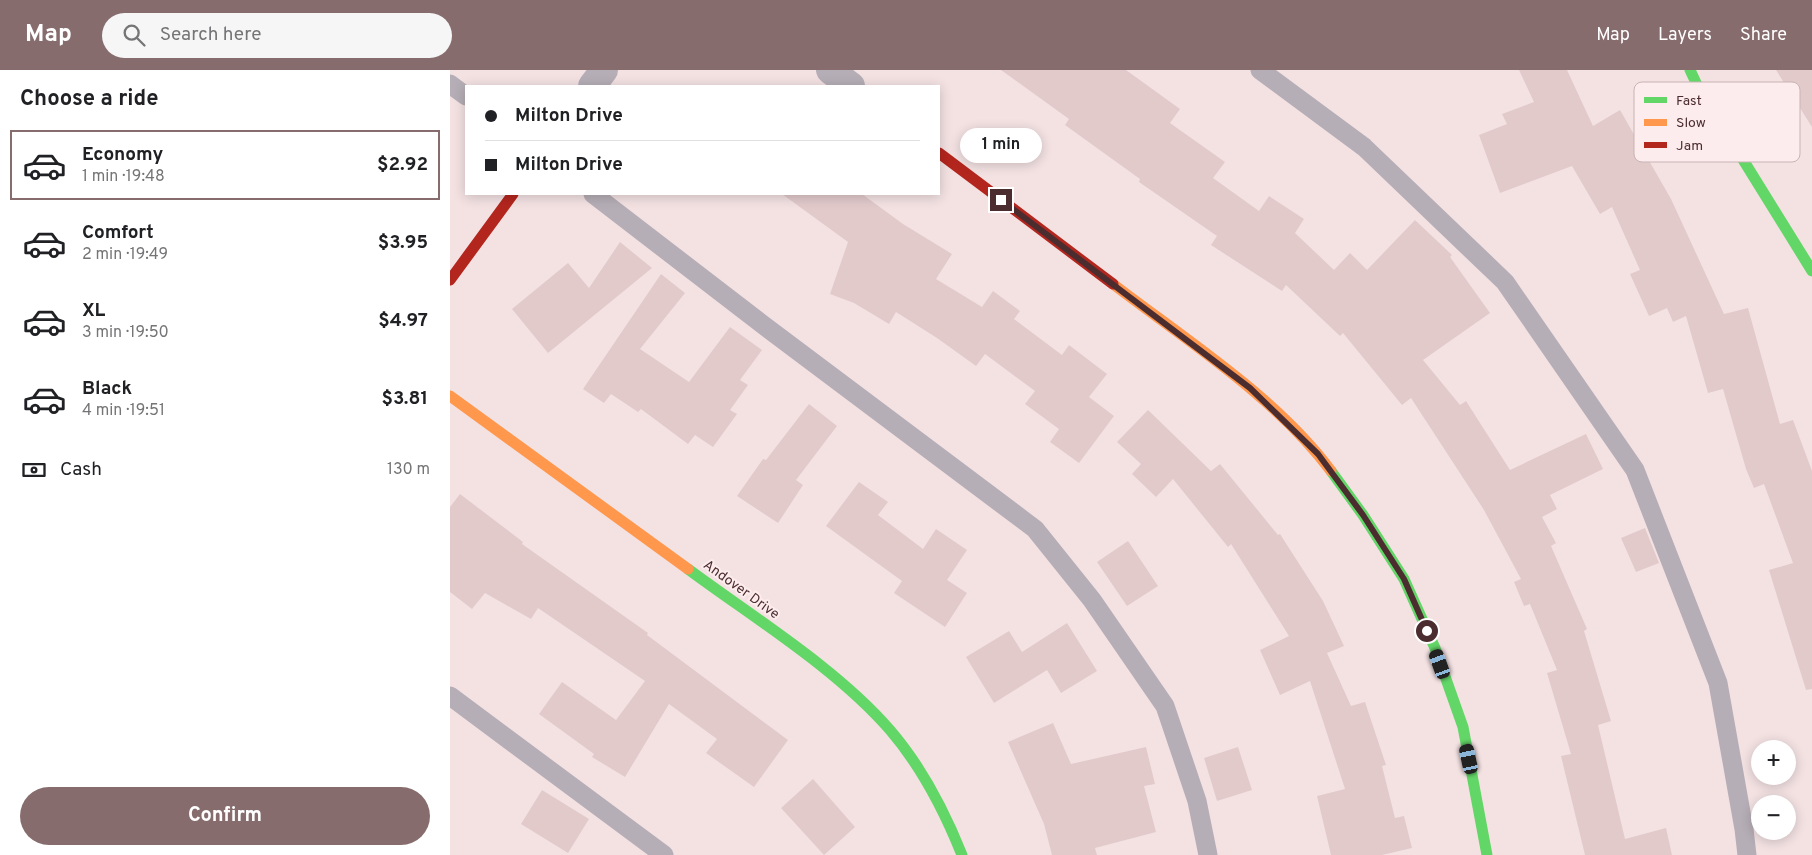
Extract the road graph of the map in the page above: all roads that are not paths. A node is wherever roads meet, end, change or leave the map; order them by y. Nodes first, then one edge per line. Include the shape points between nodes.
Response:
1 (604, 70) edge
2 (830, 70) edge
3 (1260, 70) edge
4 (1690, 70) edge
5 (1696, 82) edge
6 (450, 84) edge
7 (593, 85) edge
8 (850, 85) edge
9 (465, 95) edge
10 (940, 153) edge
11 (1745, 162) edge
12 (512, 195) edge
13 (594, 195) edge
14 (1811, 268) edge
15 (450, 280) edge
16 (450, 396) edge
17 (450, 696) edge
18 (664, 855) edge
19 (962, 855) edge
20 (1208, 855) edge
21 (1487, 855) edge
22 (1747, 855) edge

1 - 7 street
2 - 8 street
3 - 22 lane via 1364,147 1505,282 1635,470 1718,683
4 - 5 street
6 - 9 lane
10 - 21 street via 1250,388 1318,454 1404,579 1435,648 1463,727
11 - 14 street
12 - 15 street
13 - 20 lane via 1035,529 1092,600 1165,706 1197,801
16 - 19 street, Andover Drive via 824,668 876,715 919,767 948,818
17 - 18 lane

